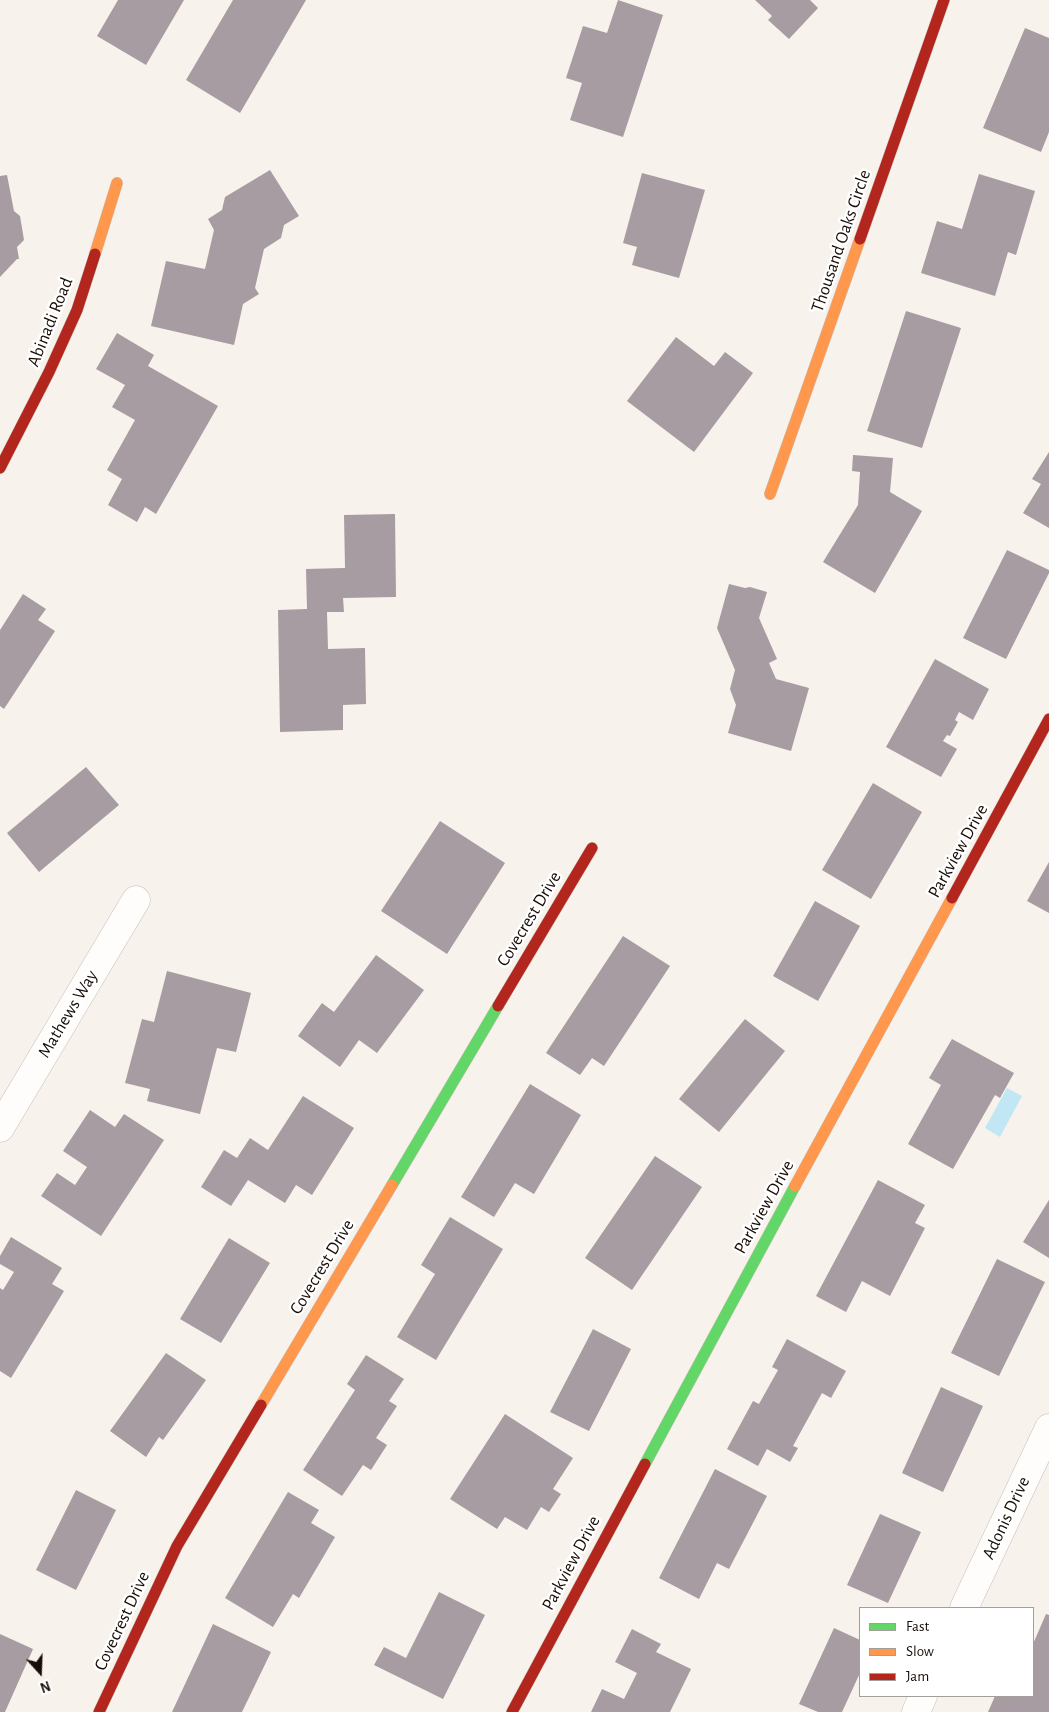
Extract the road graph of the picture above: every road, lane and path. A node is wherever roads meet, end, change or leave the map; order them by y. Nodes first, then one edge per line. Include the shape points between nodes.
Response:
1 (944, 0) edge
2 (117, 183) dead end
3 (0, 468) edge
4 (770, 494) dead end
5 (1049, 719) edge
6 (592, 848) dead end
7 (136, 900) dead end
8 (0, 1128) edge
9 (1049, 1428) edge
10 (964, 1607) edge
11 (923, 1697) edge
12 (99, 1712) edge
13 (512, 1712) edge
14 (916, 1712) edge

1 - 4 street, Thousand Oaks Circle
2 - 3 street, Abinadi Road via 77,310
5 - 13 street, Parkview Drive
6 - 12 street, Covecrest Drive via 176,1546
7 - 8 street, Mathews Way
9 - 10 street, Adonis Drive
11 - 14 street

